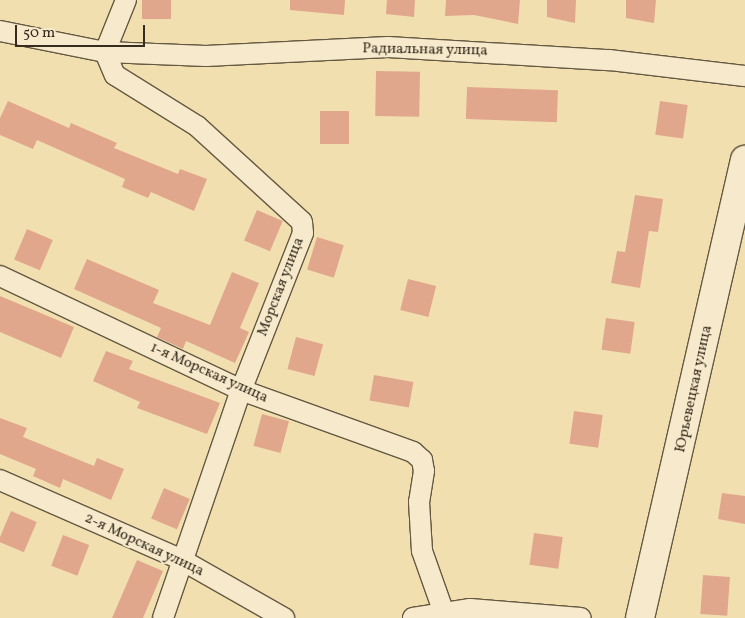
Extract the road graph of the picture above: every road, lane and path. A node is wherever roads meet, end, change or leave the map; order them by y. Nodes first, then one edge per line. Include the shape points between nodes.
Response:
1 (126, 0) edge
2 (0, 32) edge
3 (105, 52) junction
4 (745, 76) edge
5 (743, 174) edge
6 (0, 276) edge
7 (241, 390) junction
8 (0, 480) edge
9 (180, 559) junction
10 (444, 613) junction
11 (164, 618) edge
12 (284, 618) edge
13 (413, 618) edge
14 (581, 618) edge
15 (640, 618) edge

1 - 3 street
2 - 3 street
3 - 4 street, Радиальная улица via 206,56 388,47 610,60
3 - 7 street, Морская улица via 115,74 197,126 302,222 302,233
5 - 15 main road, Юрьевецкая улица
6 - 7 street, 1-я Морская улица
7 - 9 street, Морская улица
7 - 10 street, 1-я Морская улица via 413,452 422,460 422,550
8 - 9 street, 2-я Морская улица
9 - 11 street, Морская улица
9 - 12 street, 2-я Морская улица
10 - 13 street
10 - 14 street via 470,609

